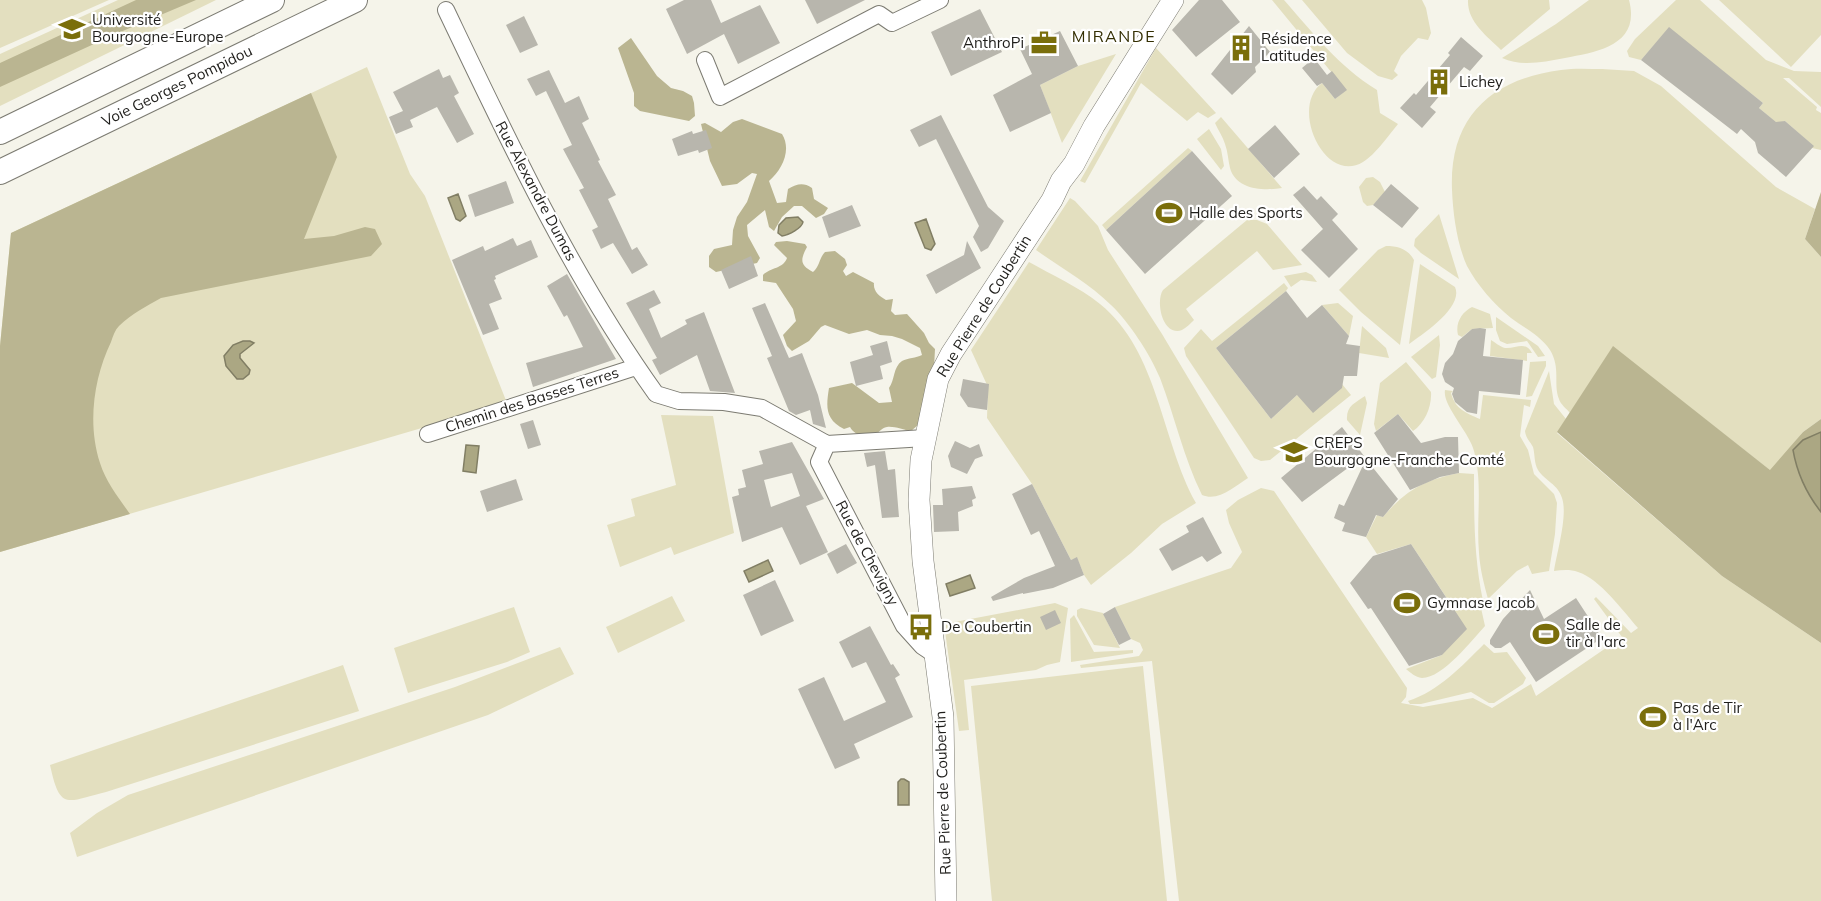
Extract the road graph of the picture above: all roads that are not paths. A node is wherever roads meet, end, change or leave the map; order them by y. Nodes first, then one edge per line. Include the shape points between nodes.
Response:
1 (273, 0) edge
2 (355, 0) edge
3 (940, 0) edge
4 (1173, 0) edge
5 (446, 10) dead end
6 (705, 60) dead end
7 (0, 132) edge
8 (0, 172) edge
9 (636, 367) junction
10 (428, 434) dead end
11 (925, 438) junction
12 (827, 444) junction
13 (934, 654) junction
14 (946, 901) edge

1 - 7 highway
2 - 8 highway, Voie Georges Pompidou
3 - 6 street via 892,23 879,14 720,97
4 - 11 main road, Rue Pierre de Coubertin via 1052,200 951,354 938,379
5 - 9 street, Rue Alexandre Dumas via 546,215
9 - 10 street, Chemin des Basses Terres
9 - 12 street, Rue Alexandre Dumas via 656,394 679,401 762,408
11 - 12 street
11 - 13 main road, Rue Pierre de Coubertin via 919,500
12 - 13 street, Rue de Chevigny via 819,462 904,626
13 - 14 main road, Rue Pierre de Coubertin via 943,717

